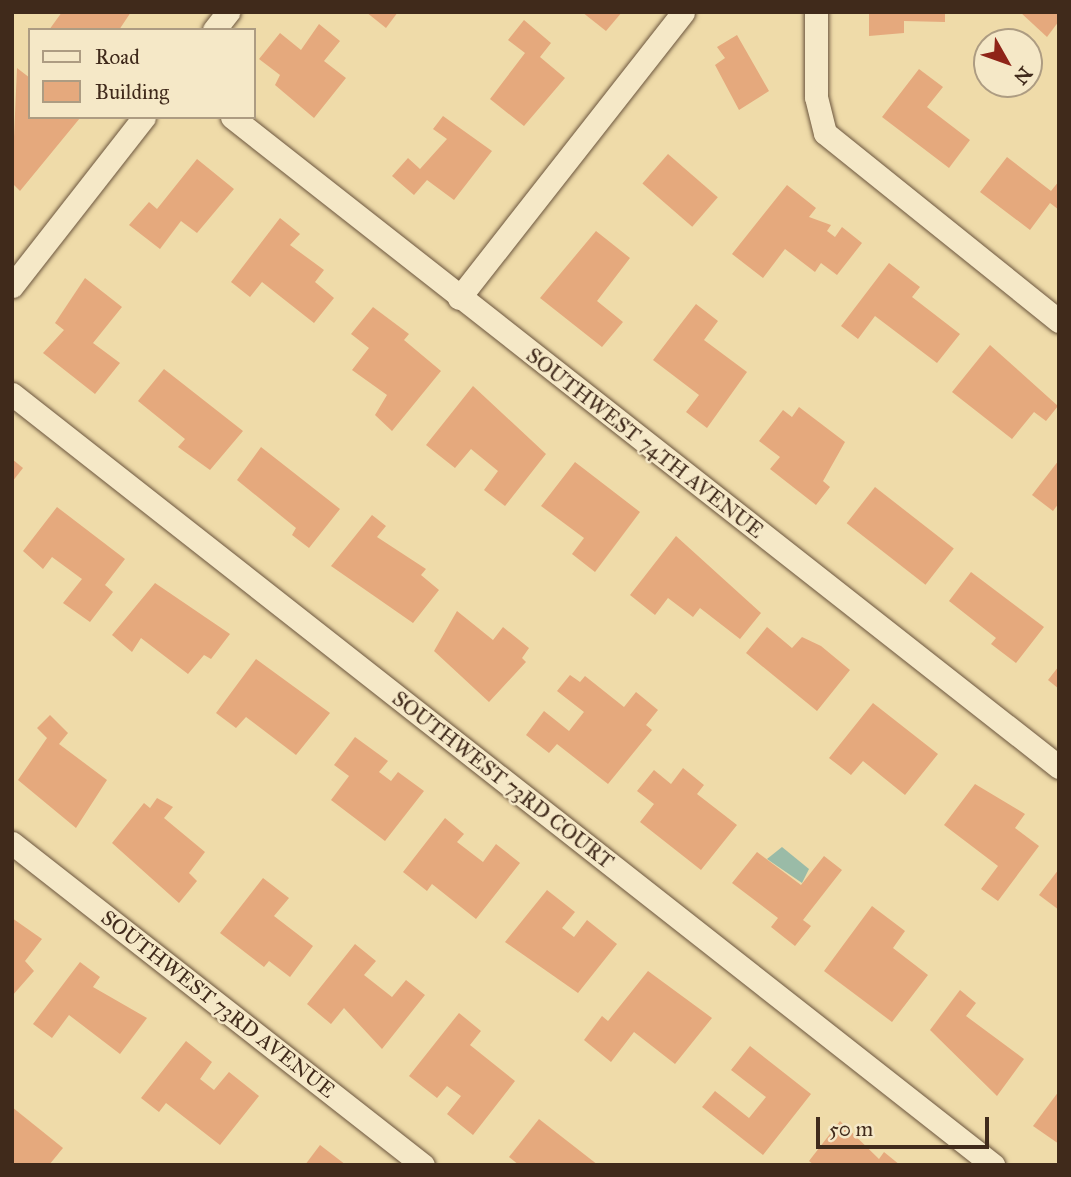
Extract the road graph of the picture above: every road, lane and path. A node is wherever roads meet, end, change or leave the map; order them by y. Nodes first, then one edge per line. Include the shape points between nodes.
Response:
1 (228, 12) edge
2 (683, 12) edge
3 (816, 12) edge
4 (216, 28) edge
5 (142, 119) edge
6 (235, 119) edge
7 (12, 286) edge
8 (459, 298) junction
9 (1059, 321) edge
10 (12, 394) edge
11 (1059, 767) edge
12 (12, 843) edge
13 (423, 1165) edge
14 (993, 1165) edge

1 - 4 street
2 - 8 street
3 - 9 street via 816,97 825,133
5 - 7 street
6 - 8 street, SOUTHWEST 74TH AVENUE
8 - 11 street, SOUTHWEST 74TH AVENUE
10 - 14 street, SOUTHWEST 73RD COURT
12 - 13 street, SOUTHWEST 73RD AVENUE

